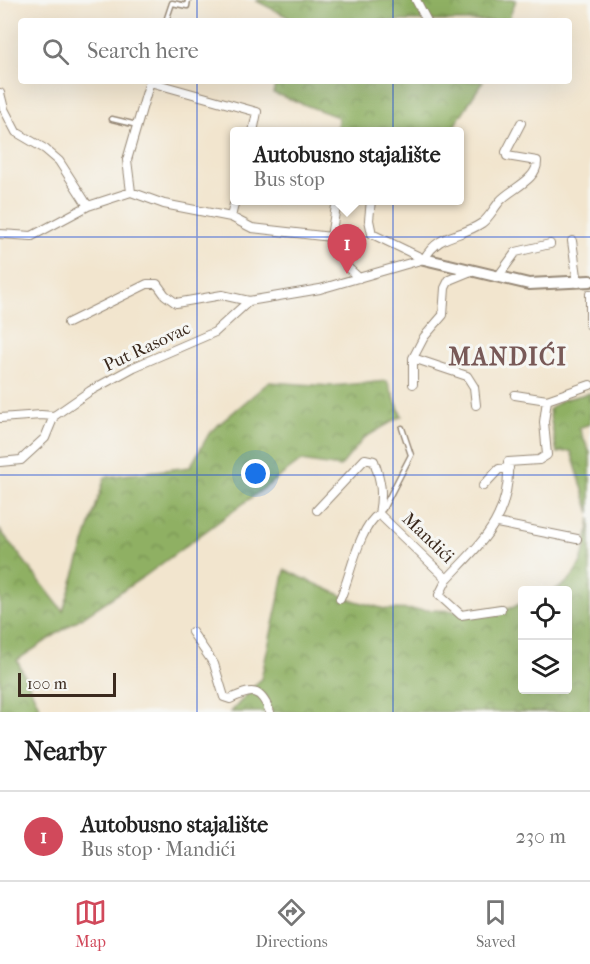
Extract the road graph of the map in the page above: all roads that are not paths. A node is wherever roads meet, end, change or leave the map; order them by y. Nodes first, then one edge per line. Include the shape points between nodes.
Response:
1 (188, 0) edge
2 (416, 0) edge
3 (167, 18) edge
4 (425, 18) edge
5 (149, 84) edge
6 (157, 84) edge
7 (0, 93) edge
8 (112, 119) dead end
9 (521, 123) dead end
10 (137, 125) junction
11 (253, 127) edge
12 (131, 192) junction
13 (234, 205) edge
14 (336, 205) edge
15 (371, 205) edge
16 (88, 206) junction
17 (231, 217) junction
18 (0, 234) edge
19 (331, 237) junction
20 (572, 241) dead end
21 (550, 244) dead end
22 (424, 259) junction
23 (471, 272) junction
24 (359, 278) junction
25 (497, 278) junction
26 (590, 281) edge
27 (578, 283) junction
28 (590, 294) edge
29 (249, 301) junction
30 (68, 323) dead end
31 (590, 325) edge
32 (413, 358) junction
33 (413, 384) dead end
34 (590, 385) edge
35 (515, 395) dead end
36 (547, 400) junction
37 (476, 405) dead end
38 (54, 416) junction
39 (0, 418) edge
40 (402, 428) dead end
41 (0, 462) edge
42 (509, 468) junction
43 (483, 486) dead end
44 (317, 510) dead end
45 (380, 514) junction
46 (497, 523) junction
47 (577, 539) dead end
48 (447, 579) junction
49 (340, 599) dead end
50 (501, 609) dead end
51 (192, 632) dead end
52 (270, 712) edge

1 - 3 lane via 187,6 172,3
2 - 4 street
5 - 10 street
6 - 11 street via 257,112
7 - 16 street via 16,132 59,161
8 - 10 lane
9 - 22 street via 507,156 534,159 537,166 483,222 444,237 432,245
10 - 12 street via 127,160
12 - 16 street
12 - 17 street via 164,204
13 - 17 street
14 - 19 street
15 - 22 street via 369,231
16 - 18 street via 32,236
17 - 19 street via 252,228
19 - 24 street via 342,244 347,267
20 - 27 street
21 - 25 street via 516,252
22 - 23 street
22 - 24 street
23 - 25 street
23 - 32 street via 449,280 443,315
24 - 29 street, Put Rasovac
25 - 27 street via 529,284
26 - 27 street
28 - 31 street
29 - 30 street, Put Rasovac via 222,295 176,303 157,284 147,284
29 - 38 street, Put Rasovac via 215,332 134,367
32 - 33 street
32 - 37 street via 467,376 474,387
34 - 36 street
35 - 36 street
36 - 42 street via 547,455 539,460 508,462
38 - 39 street
38 - 41 street, Put Rasovac via 45,438 21,460
40 - 45 lane via 411,455
42 - 43 street via 499,469
42 - 46 street, Mandići
44 - 45 street, Mandići via 365,459 374,461 382,484
45 - 48 street, Mandići
45 - 49 street via 365,531
46 - 47 street
46 - 48 street, Mandići
48 - 50 street, Mandići via 439,595 461,615
51 - 52 street via 214,664 224,697 230,699 248,691 257,693

